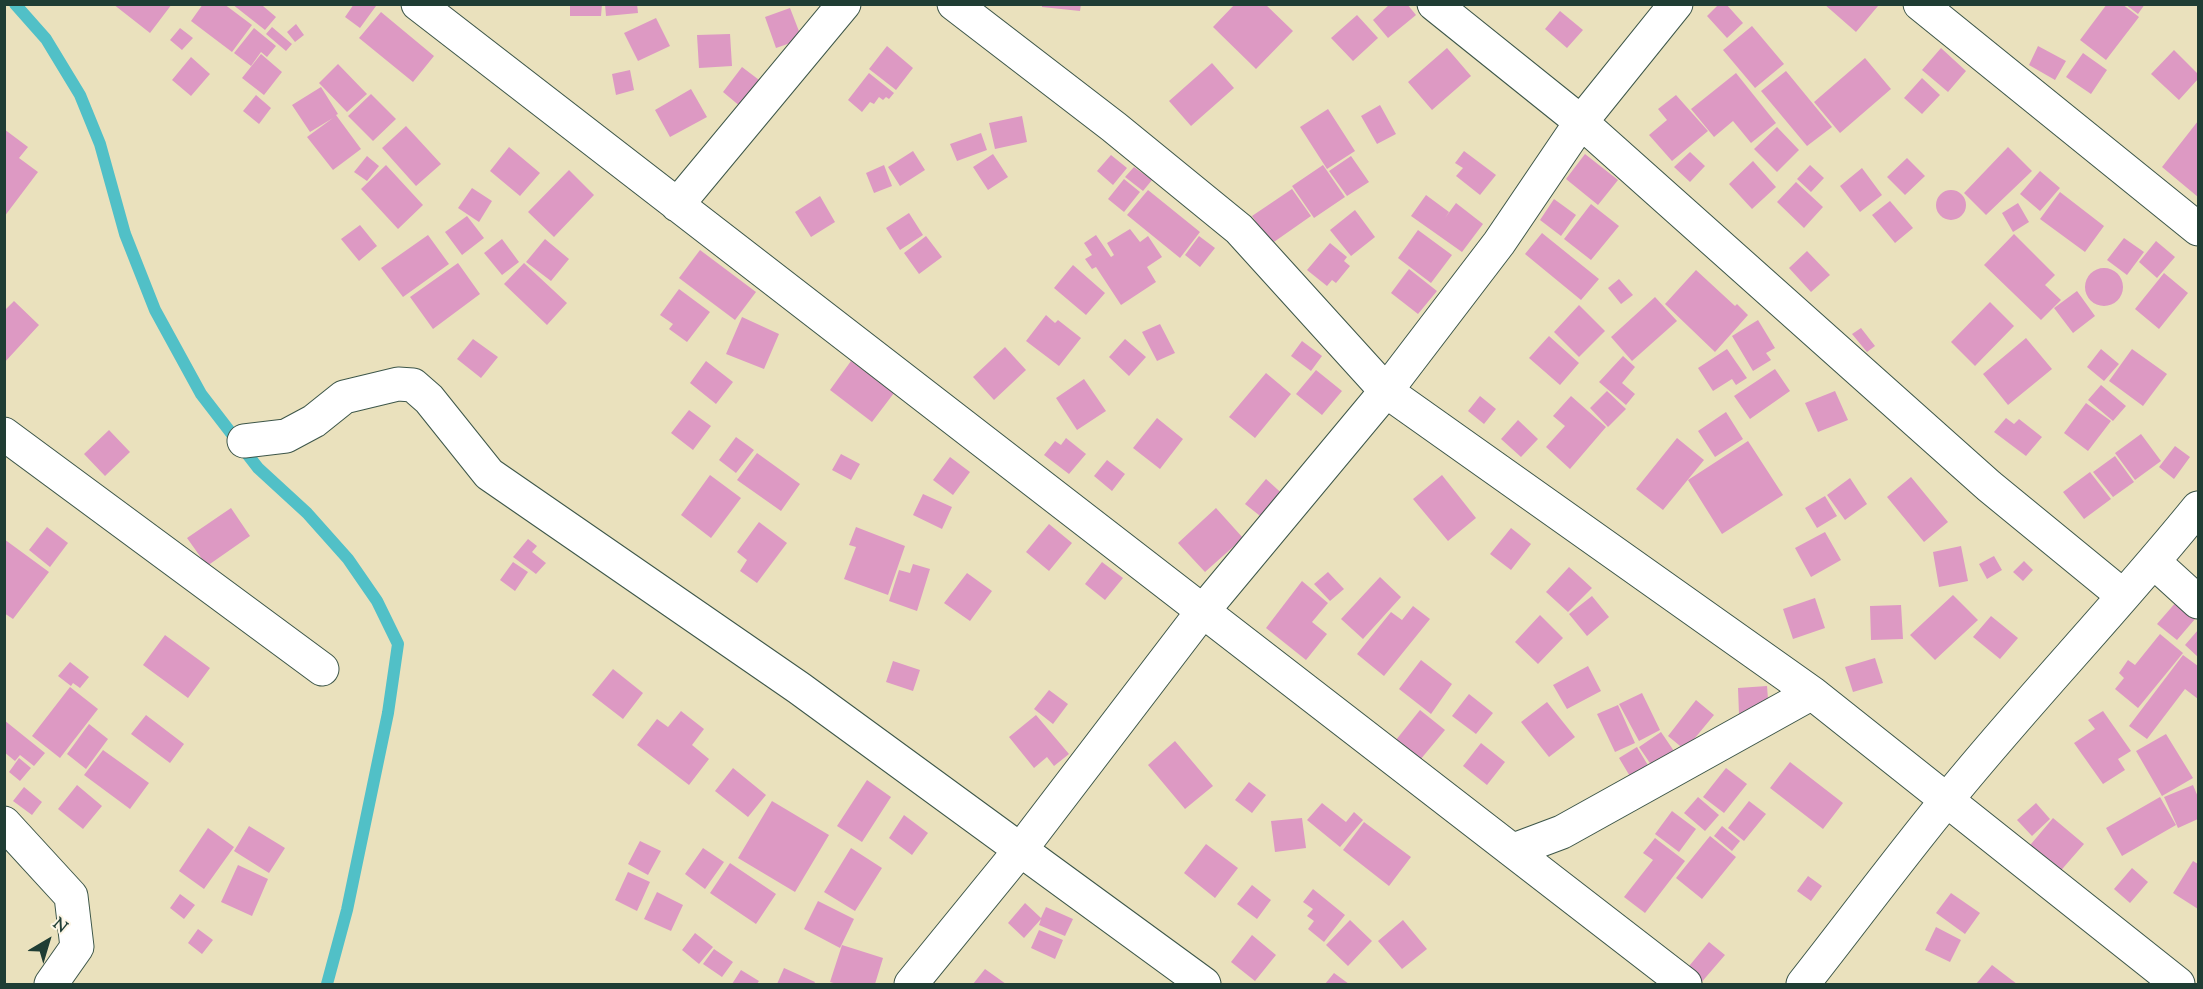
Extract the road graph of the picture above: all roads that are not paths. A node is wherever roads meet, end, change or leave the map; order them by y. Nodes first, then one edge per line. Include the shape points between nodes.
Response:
1 (418, 4) edge
2 (844, 4) edge
3 (954, 4) edge
4 (1434, 4) edge
5 (1676, 4) edge
6 (1920, 4) edge
7 (1581, 122) junction
8 (677, 205) junction
9 (2199, 229) edge
10 (1386, 392) junction
11 (4, 434) edge
12 (244, 441) dead end
13 (2199, 508) edge
14 (2154, 562) junction
15 (2122, 595) junction
16 (2199, 602) edge
17 (1203, 612) junction
18 (322, 669) dead end
19 (1812, 693) junction
20 (1946, 801) junction
21 (4, 823) edge
22 (1021, 849) junction
23 (1514, 850) junction
24 (51, 984) edge
25 (911, 984) edge
26 (1204, 984) edge
27 (1685, 984) edge
28 (1803, 984) edge
29 (2178, 984) edge

1 - 8 street
2 - 8 street
3 - 10 street via 1239,229
4 - 7 street
5 - 7 street
6 - 9 street
7 - 10 street via 1499,243
7 - 15 street via 1989,486
8 - 17 street
10 - 17 street
10 - 19 street
11 - 18 street
12 - 22 street via 286,436 314,421 344,397 398,384 413,385 429,399 489,474 799,688
13 - 14 street
14 - 15 street
14 - 16 street
15 - 20 street
17 - 22 street
17 - 23 street
19 - 20 street
19 - 23 street via 1562,832
20 - 28 street
20 - 29 street
21 - 24 street via 71,896 77,947
22 - 25 street
22 - 26 street
23 - 27 street

